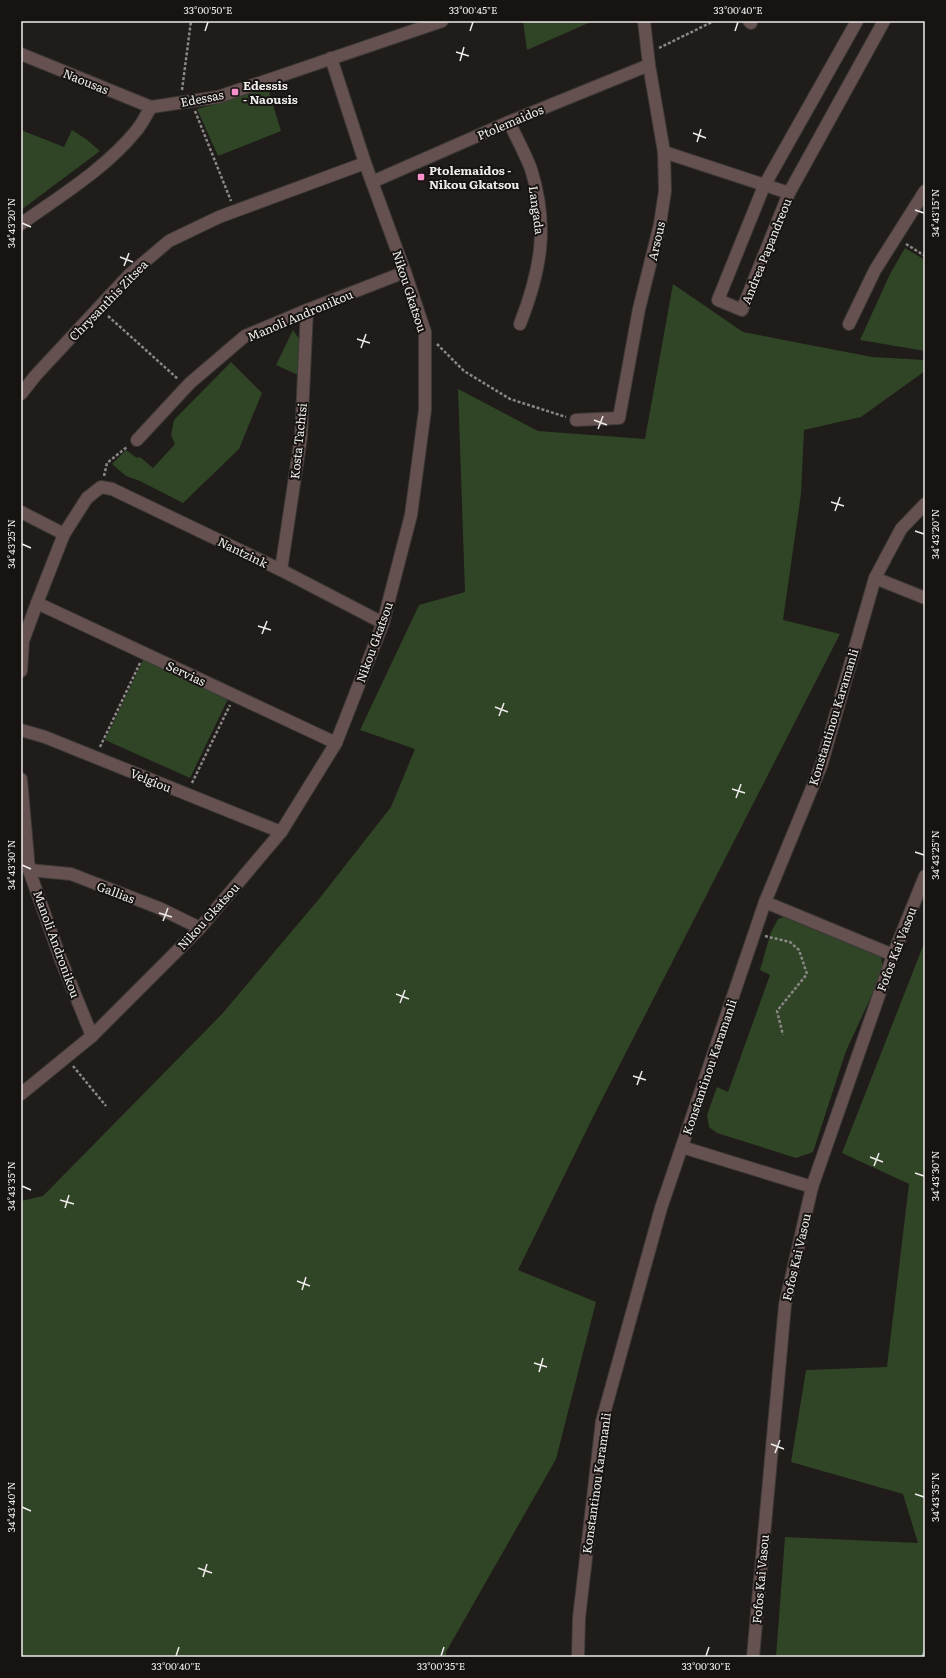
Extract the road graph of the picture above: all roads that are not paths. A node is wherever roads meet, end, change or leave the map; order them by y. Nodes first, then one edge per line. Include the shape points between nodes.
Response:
1 (442, 21) edge
2 (644, 21) edge
3 (857, 21) edge
4 (884, 21) edge
5 (21, 54) edge
6 (331, 58) junction
7 (648, 59) junction
8 (151, 107) junction
9 (509, 122) junction
10 (664, 152) junction
11 (365, 163) junction
12 (372, 182) junction
13 (764, 186) junction
14 (925, 192) edge
15 (789, 193) junction
16 (21, 224) edge
17 (405, 272) junction
18 (307, 310) junction
19 (520, 324) dead end
20 (849, 324) dead end
21 (21, 394) edge
22 (576, 420) road end
23 (137, 440) road end
24 (925, 504) edge
25 (21, 512) edge
26 (64, 534) junction
27 (281, 570) junction
28 (875, 578) junction
29 (925, 598) edge
30 (36, 603) junction
31 (383, 623) junction
32 (21, 671) edge
33 (21, 730) edge
34 (336, 743) junction
35 (21, 780) edge
36 (281, 832) junction
37 (29, 870) junction
38 (925, 876) edge
39 (765, 902) junction
40 (200, 928) junction
41 (893, 955) junction
42 (92, 1036) junction
43 (21, 1094) edge
44 (682, 1147) junction
45 (812, 1187) junction
46 (578, 1657) edge
47 (752, 1657) edge

1 - 6 street, Edessas
2 - 7 street, Arsous
3 - 13 street, Andrea Papandreou
4 - 15 street, Andrea Papandreou
5 - 8 street, Naousas
6 - 8 street, Edessas via 218,97
6 - 11 street, Nikou Gkatsou
7 - 9 street, Ptolemaidos
7 - 10 street, Arsous
8 - 16 street via 138,129 120,149 100,167
9 - 12 street, Ptolemaidos
9 - 19 street, Langada via 530,169 542,234 538,267
10 - 13 street
10 - 22 street, Arsous via 665,191 660,224 639,309 619,418
11 - 12 street, Nikou Gkatsou
11 - 21 street, Chrysanthis Zitsea via 219,217 169,241 129,275
12 - 17 street, Nikou Gkatsou
13 - 15 street
13 - 15 street, Andrea Papandreou via 718,300 742,310
14 - 20 street via 875,270
17 - 18 street, Manoli Andronikou
17 - 31 street, Nikou Gkatsou via 425,332 425,410 411,515
18 - 23 street, Manoli Andronikou via 245,336 186,386
18 - 27 street, Kosta Tachtsi via 301,437
24 - 28 street, Konstantinou Karamanli via 901,529
25 - 26 street
26 - 27 street, Nantzink via 87,498 101,487 112,489
26 - 30 street
27 - 31 street, Nantzink
28 - 29 street
28 - 39 street, Konstantinou Karamanli via 821,766
30 - 32 street via 24,641
30 - 34 street, Servias
31 - 34 street, Nikou Gkatsou
33 - 36 street, Velgiou via 46,737
34 - 36 street, Nikou Gkatsou
35 - 37 street, Manoli Andronikou
36 - 40 street, Nikou Gkatsou
37 - 40 street, Gallias via 71,874 159,908
37 - 42 street, Manoli Andronikou via 61,960
38 - 41 street, Fofos Kai Vasou
39 - 41 street
39 - 44 street, Konstantinou Karamanli
40 - 42 street, Nikou Gkatsou
41 - 45 street, Fofos Kai Vasou
42 - 43 street, Nikou Gkatsou
44 - 45 street
44 - 46 street, Konstantinou Karamanli via 661,1208 602,1421 579,1618
45 - 47 street, Fofos Kai Vasou via 785,1305

